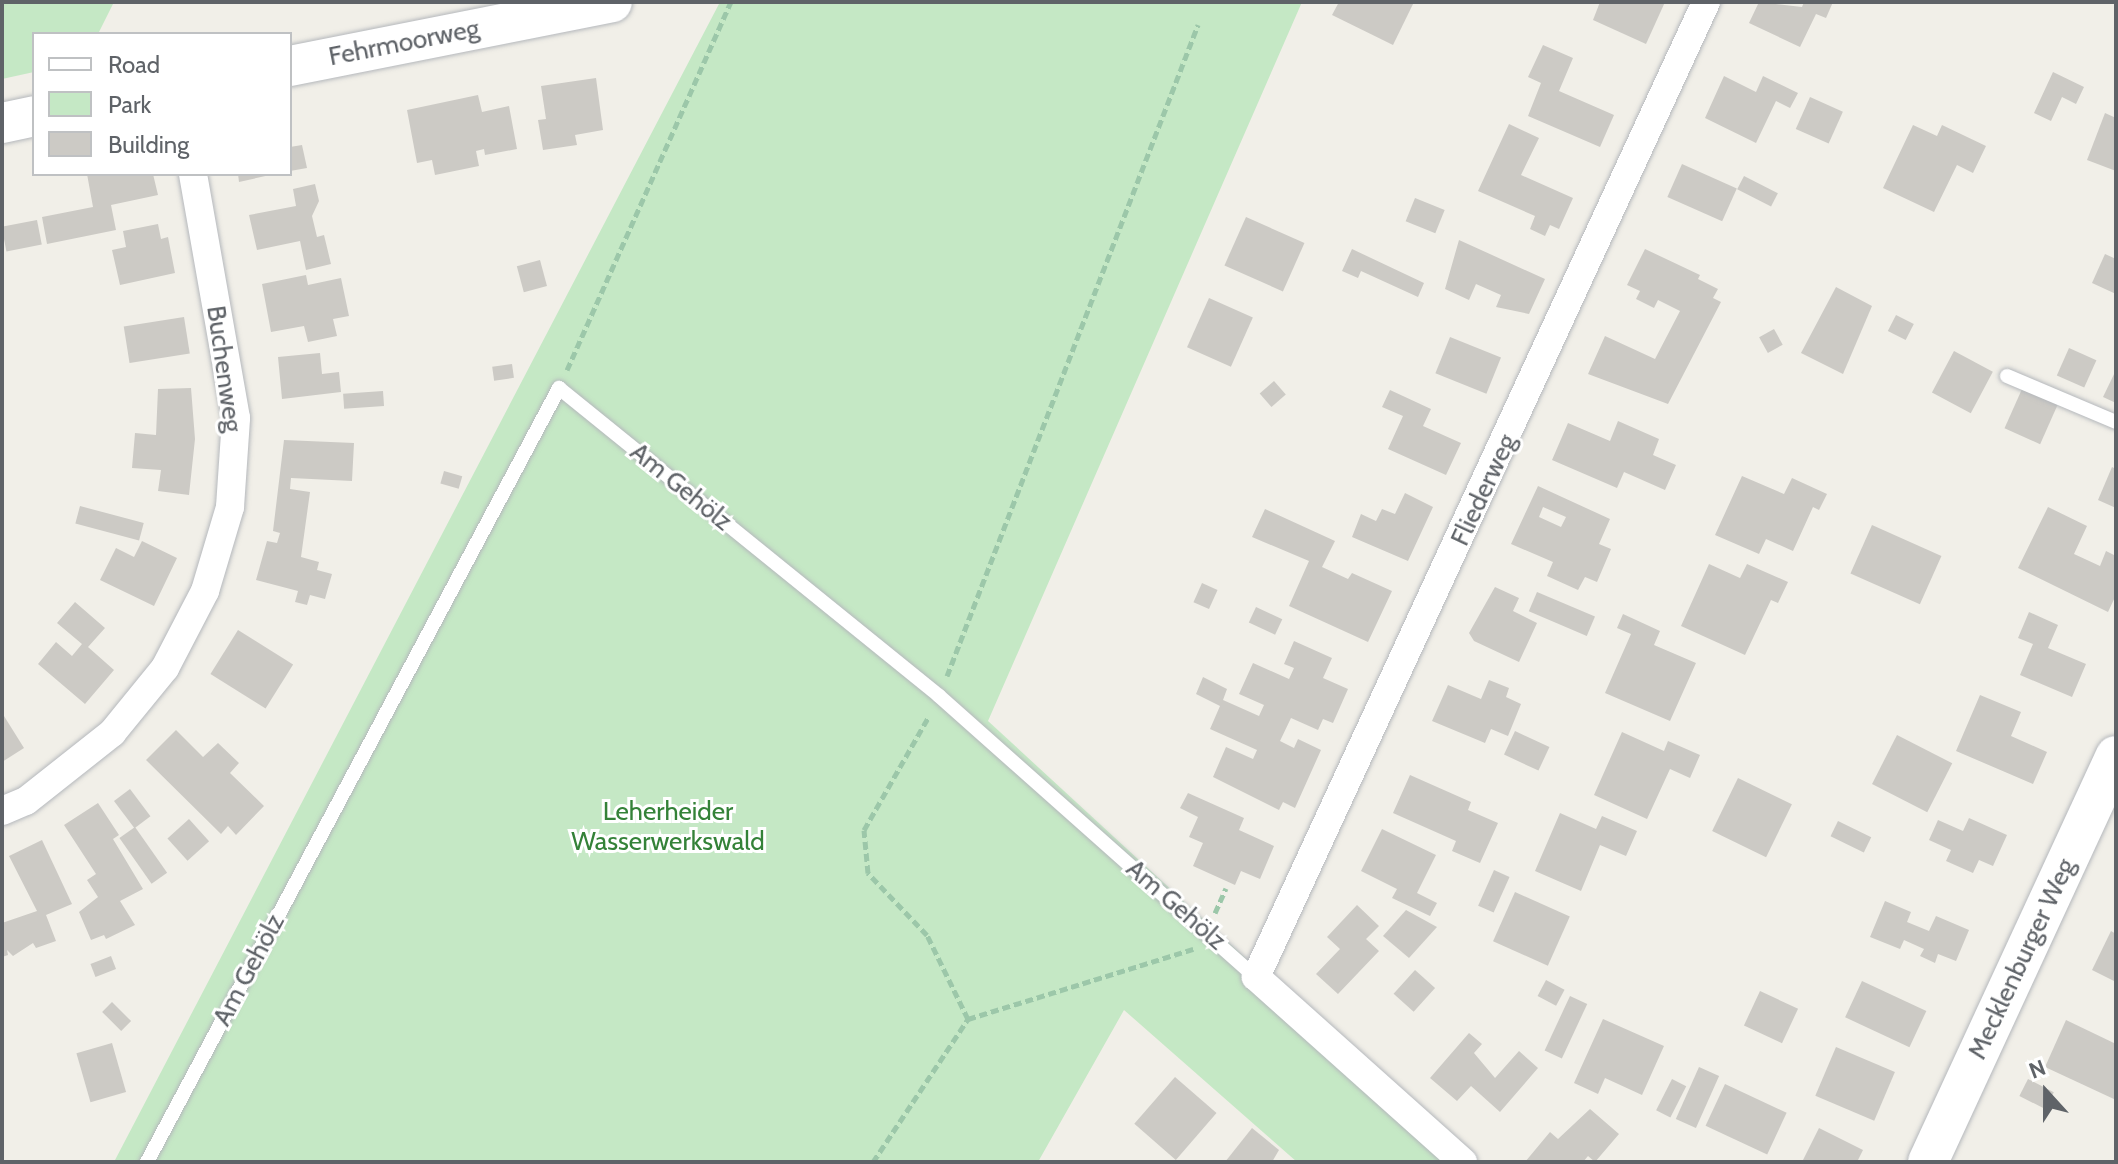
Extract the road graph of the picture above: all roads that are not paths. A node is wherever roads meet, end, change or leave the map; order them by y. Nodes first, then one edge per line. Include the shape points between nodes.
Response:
1 (612, 2) edge
2 (1706, 2) edge
3 (292, 66) edge
4 (32, 116) edge
5 (2, 123) edge
6 (193, 176) edge
7 (2007, 376) dead end
8 (2116, 422) edge
9 (2116, 756) edge
10 (2, 811) edge
11 (1256, 977) junction
12 (147, 1162) edge
13 (1463, 1162) edge
14 (1928, 1162) edge

1 - 3 street, Fehrmoorweg
2 - 11 street, Fliederweg via 1379,721
4 - 5 street
6 - 10 street, Buchenweg via 236,418 230,507 205,591 165,668 112,733 26,801
7 - 8 lane
9 - 14 street, Mecklenburger Weg
11 - 12 lane, Am Gehölz via 939,696 559,388
11 - 13 street, Am Gehölz

